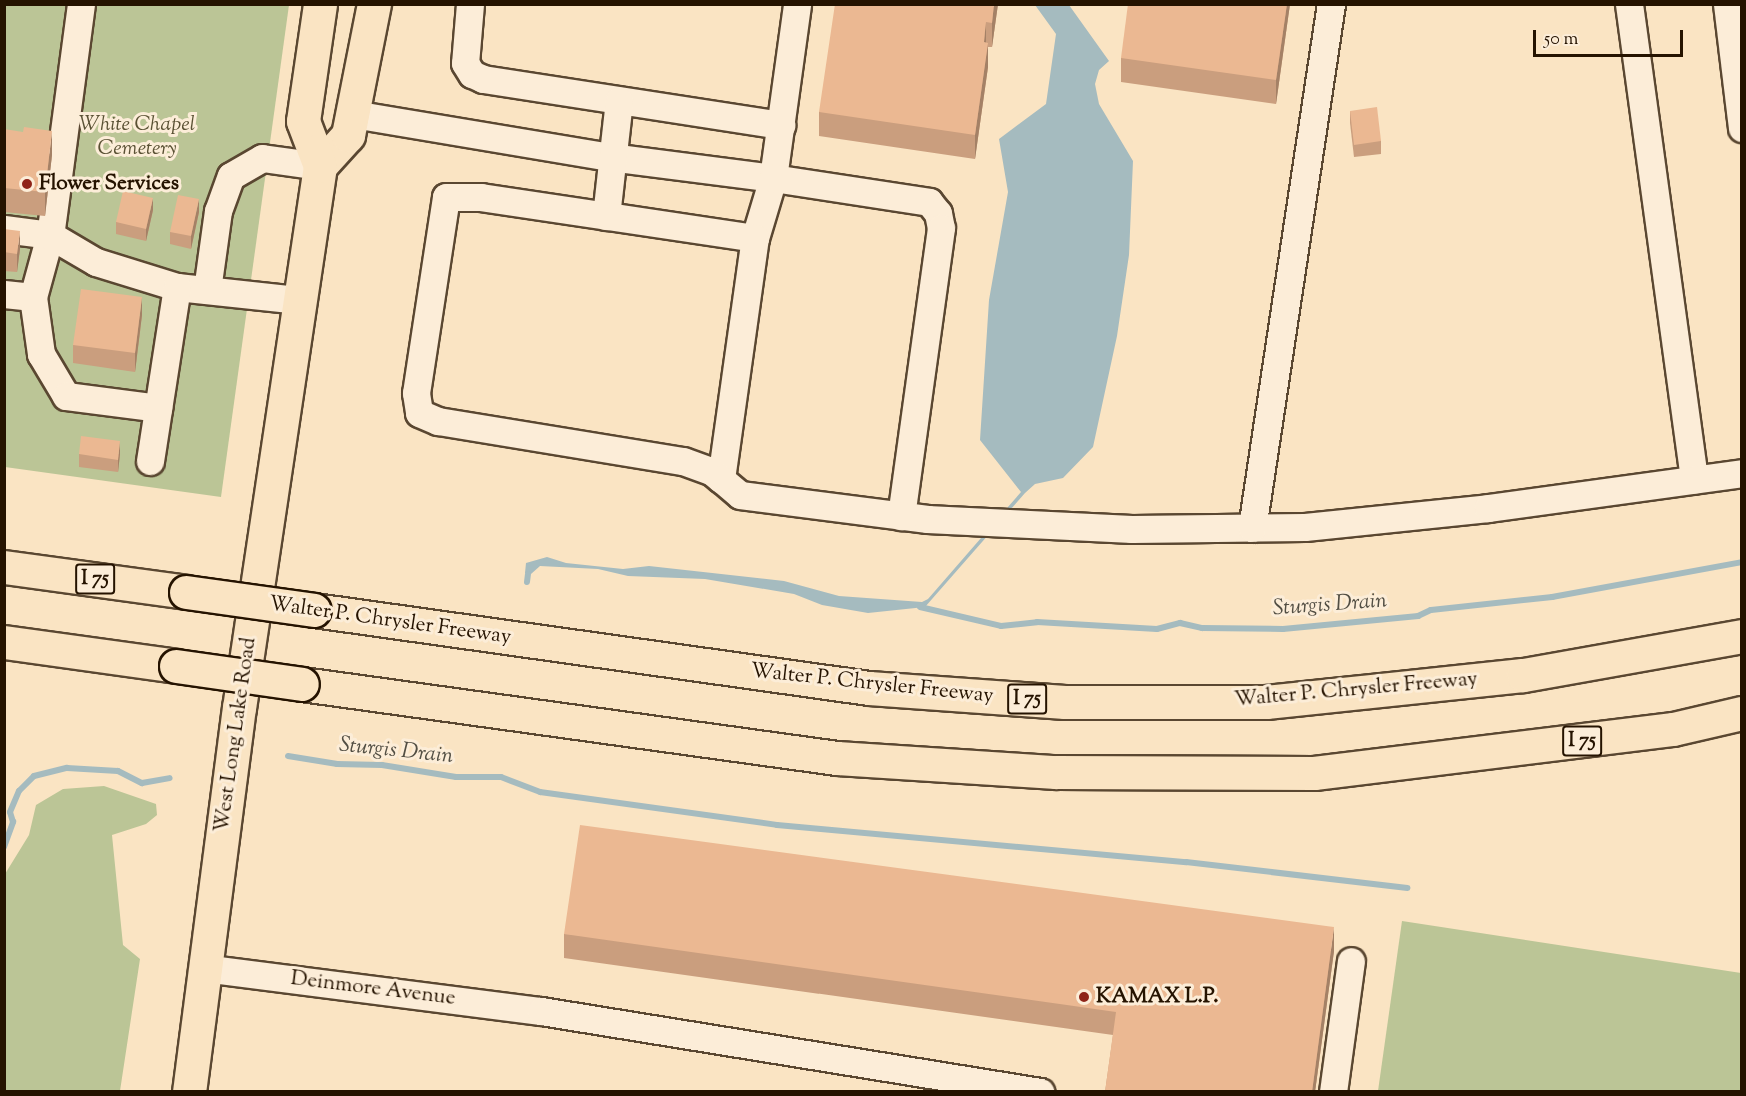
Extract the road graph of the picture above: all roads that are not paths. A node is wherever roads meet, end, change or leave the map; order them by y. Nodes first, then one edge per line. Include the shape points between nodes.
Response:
1 (81, 4) edge
2 (320, 4) edge
3 (374, 4) edge
4 (470, 4) edge
5 (797, 4) edge
6 (1331, 4) edge
7 (1629, 4) edge
8 (1727, 4) edge
9 (619, 101) junction
10 (352, 114) junction
11 (781, 125) junction
12 (1742, 128) edge
13 (610, 157) junction
14 (320, 166) junction
15 (773, 178) junction
16 (606, 216) junction
17 (4, 229) edge
18 (50, 235) junction
19 (755, 238) junction
20 (177, 287) junction
21 (207, 290) junction
22 (4, 294) edge
23 (33, 297) junction
24 (299, 300) junction
25 (158, 408) junction
26 (150, 461) dead end
27 (1742, 473) edge
28 (721, 479) junction
29 (1694, 480) junction
30 (901, 516) junction
31 (1252, 528) junction
32 (4, 567) edge
33 (1742, 636) edge
34 (4, 642) edge
35 (1742, 712) edge
36 (1672, 729) junction
37 (1742, 731) edge
38 (1351, 961) dead end
39 (204, 968) junction
40 (189, 1092) edge
41 (1040, 1092) edge
42 (1333, 1092) edge

1 - 18 lane
2 - 14 main road, West Long Lake Road via 303,121
3 - 10 main road
4 - 9 lane via 465,63 472,74
5 - 11 lane
6 - 31 lane
7 - 29 lane
8 - 12 lane
9 - 11 lane
9 - 13 lane
10 - 13 lane
10 - 14 main road via 348,135
11 - 15 lane
13 - 15 lane
13 - 16 lane
14 - 21 lane via 262,158 231,176 218,211
14 - 24 main road, West Long Lake Road
15 - 19 lane
15 - 30 lane via 929,202 938,213 941,228
16 - 19 lane
16 - 28 lane via 481,197 446,197 416,393 419,413 438,421 683,461
17 - 18 lane
18 - 20 lane via 96,262
18 - 23 lane
19 - 28 lane
20 - 21 lane
20 - 25 lane
21 - 24 lane
22 - 23 lane
23 - 25 lane via 41,354 66,396
24 - 39 main road, West Long Lake Road
25 - 26 lane
27 - 29 lane
28 - 30 lane via 740,495
29 - 31 lane via 1488,508 1305,527
30 - 31 lane via 1044,525
32 - 33 main road, Walter P. Chrysler Freeway / I 75, bridge via 869,688 1065,702 1266,702 1523,675
34 - 36 main road, I 75, bridge via 837,758 1056,772 1314,773
35 - 36 main road, I 75
36 - 37 main road
38 - 42 lane
39 - 40 main road, West Long Lake Road
39 - 41 lane, Deinmore Avenue via 541,1011

